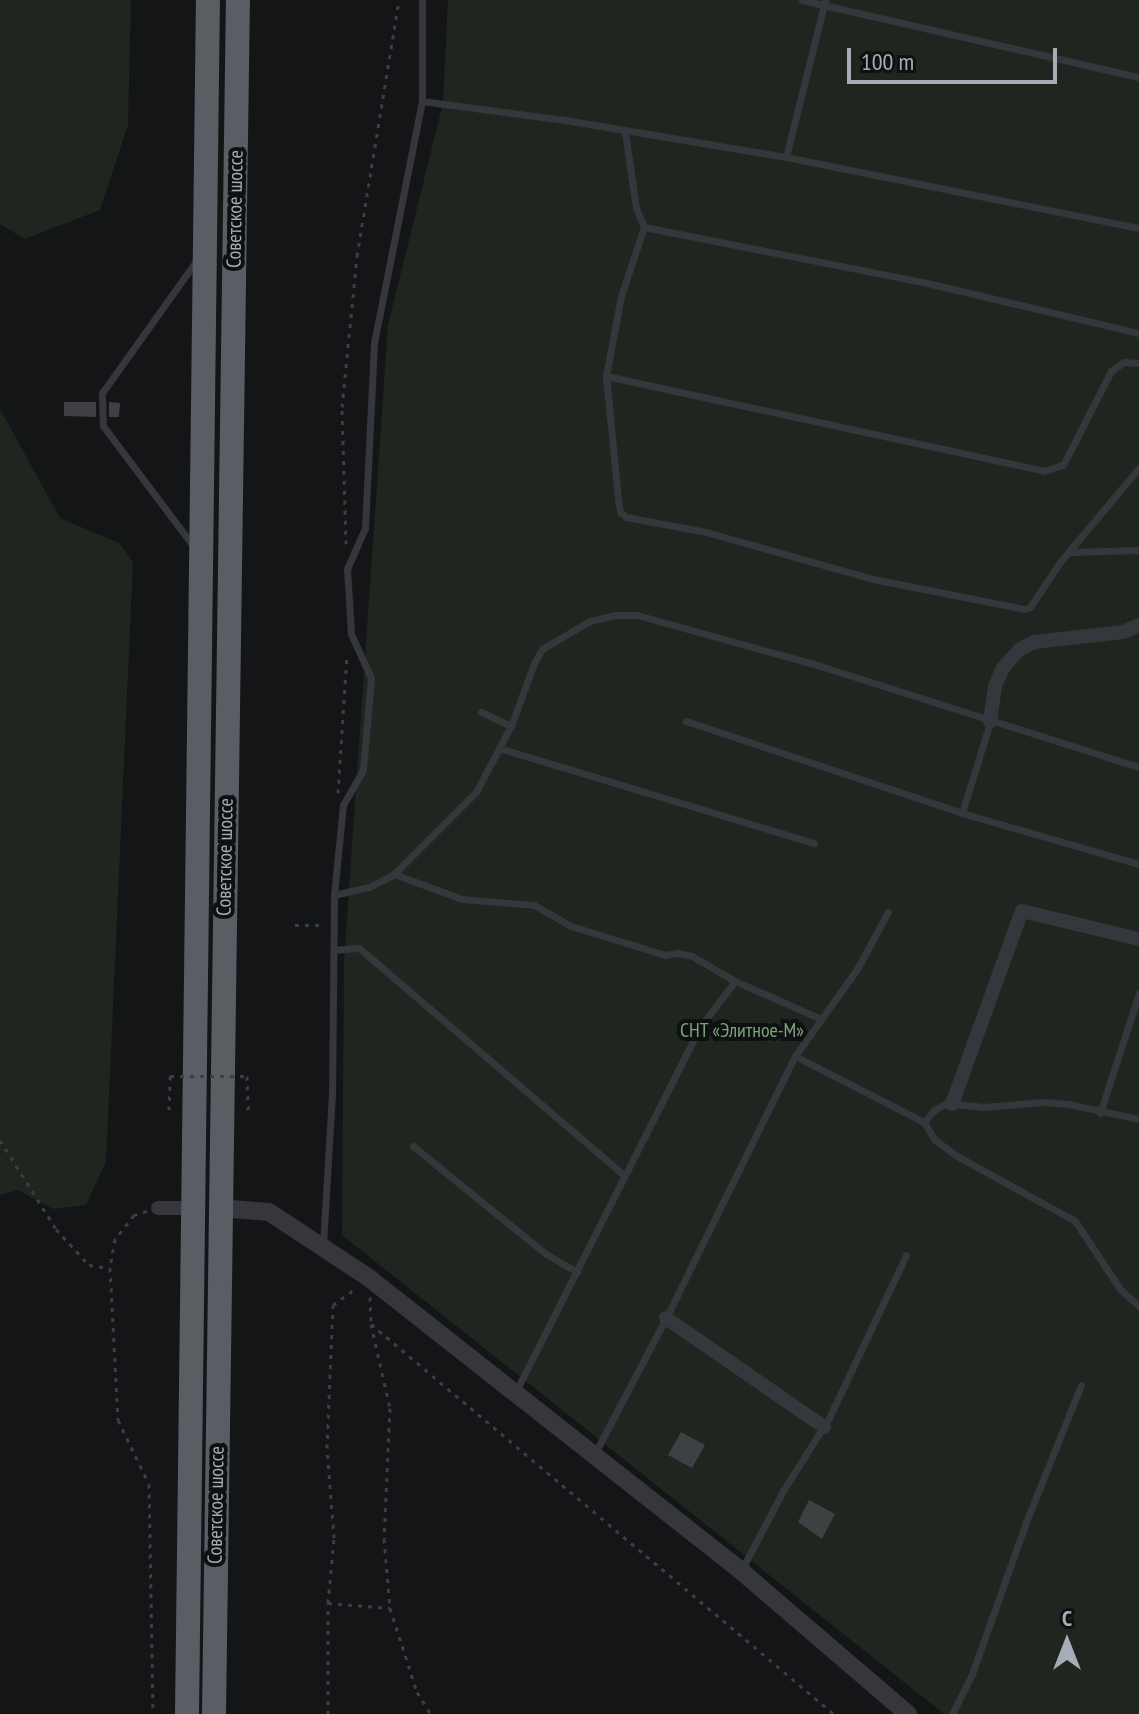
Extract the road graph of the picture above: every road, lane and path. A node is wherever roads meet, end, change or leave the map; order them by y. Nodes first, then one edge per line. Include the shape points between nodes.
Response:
1 (208, 0) edge
2 (238, 0) edge
3 (399, 0) edge
4 (422, 0) edge
5 (802, 0) edge
6 (824, 2) edge
7 (1139, 77) edge
8 (422, 101) junction
9 (625, 132) junction
10 (786, 157) junction
11 (644, 227) junction
12 (1139, 228) edge
13 (205, 248) junction
14 (1139, 333) edge
15 (1139, 363) edge
16 (606, 376) junction
17 (1139, 468) edge
18 (1139, 550) edge
19 (1071, 552) junction
20 (201, 556) junction
21 (347, 569) junction
22 (1139, 625) edge
23 (351, 634) junction
24 (481, 712) dead end
25 (686, 721) dead end
26 (990, 722) junction
27 (511, 726) junction
28 (499, 748) junction
29 (1139, 767) edge
30 (343, 805) junction
31 (962, 813) junction
32 (814, 843) dead end
33 (1139, 864) edge
34 (394, 874) junction
35 (334, 895) junction
36 (888, 912) dead end
37 (295, 925) dead end
38 (319, 925) dead end
39 (1139, 939) edge
40 (334, 950) junction
41 (735, 981) junction
42 (1139, 993) edge
43 (819, 1018) junction
44 (795, 1056) junction
45 (952, 1104) junction
46 (169, 1110) dead end
47 (248, 1110) dead end
48 (1100, 1113) junction
49 (1139, 1119) edge
50 (924, 1122) junction
51 (0, 1140) edge
52 (413, 1146) dead end
53 (624, 1175) junction
54 (158, 1208) joint
55 (194, 1208) junction
56 (220, 1208) junction
57 (323, 1245) junction
58 (906, 1255) dead end
59 (110, 1268) junction
60 (577, 1272) junction
61 (369, 1278) junction
62 (1139, 1306) edge
63 (666, 1318) junction
64 (371, 1324) junction
65 (1081, 1385) dead end
66 (515, 1393) junction
67 (824, 1427) junction
68 (594, 1455) junction
69 (741, 1571) junction
70 (328, 1603) junction
71 (390, 1608) junction
72 (153, 1714) edge
73 (187, 1714) edge
74 (214, 1714) edge
75 (328, 1714) edge
76 (431, 1714) edge
77 (834, 1714) edge
78 (908, 1714) edge
79 (952, 1714) edge

1 - 13 highway, Советское шоссе
2 - 56 highway, Советское шоссе
3 - 21 path via 357,256 342,407
4 - 8 lane
5 - 6 lane
6 - 7 lane
6 - 10 lane
8 - 9 lane
8 - 21 lane via 374,343 365,528
9 - 10 lane
9 - 11 lane via 636,208
10 - 12 lane
11 - 14 lane via 927,283
11 - 16 lane via 621,296
13 - 20 highway, Советское шоссе
13 - 20 lane via 102,393 103,426
15 - 16 lane via 1124,362 1111,371 1063,465 1044,471
16 - 19 lane via 618,499 626,517 706,532 873,579 1024,609
17 - 19 lane
18 - 19 lane
20 - 55 highway, Советское шоссе
21 - 23 lane
22 - 26 street via 1123,632 1034,642 1019,650 999,677
23 - 30 path via 336,787
23 - 30 lane via 371,678 363,770
24 - 27 lane
25 - 31 lane
26 - 27 lane via 978,713 814,664 627,615 590,621 542,649
26 - 29 lane
26 - 31 lane
27 - 28 lane
28 - 32 lane
28 - 34 lane via 476,792
30 - 35 lane
31 - 33 lane
34 - 35 lane via 369,887
34 - 41 lane via 462,899 534,905 571,926 665,955 692,956
35 - 40 lane
36 - 43 lane via 857,969
37 - 38 path
39 - 45 street via 1022,911
40 - 53 lane via 359,948
40 - 57 lane
41 - 43 lane
41 - 53 lane via 700,1027
42 - 48 lane
43 - 44 lane
44 - 50 lane
44 - 63 lane
45 - 48 lane via 1044,1102
45 - 50 lane via 934,1110
46 - 47 path, bridge via 170,1076 247,1076
48 - 49 lane
50 - 62 lane via 935,1140 957,1156 1075,1221 1120,1289
51 - 59 path via 56,1229 89,1265
52 - 60 lane via 511,1227
53 - 60 lane
54 - 55 street
54 - 59 path via 134,1215 115,1239
55 - 56 highway
55 - 73 highway, Советское шоссе
56 - 57 street via 269,1212
56 - 74 highway, Советское шоссе
57 - 61 street
58 - 67 lane
59 - 72 path via 118,1420 149,1484
60 - 66 lane
61 - 64 path
61 - 66 street
61 - 70 path via 333,1305 327,1448 334,1538
63 - 67 street
63 - 68 lane
64 - 71 path via 390,1408 384,1539
64 - 77 path
65 - 79 lane via 972,1674
66 - 68 street
67 - 69 lane
68 - 69 street
69 - 78 street
70 - 71 path
70 - 75 path
71 - 76 path via 417,1692

